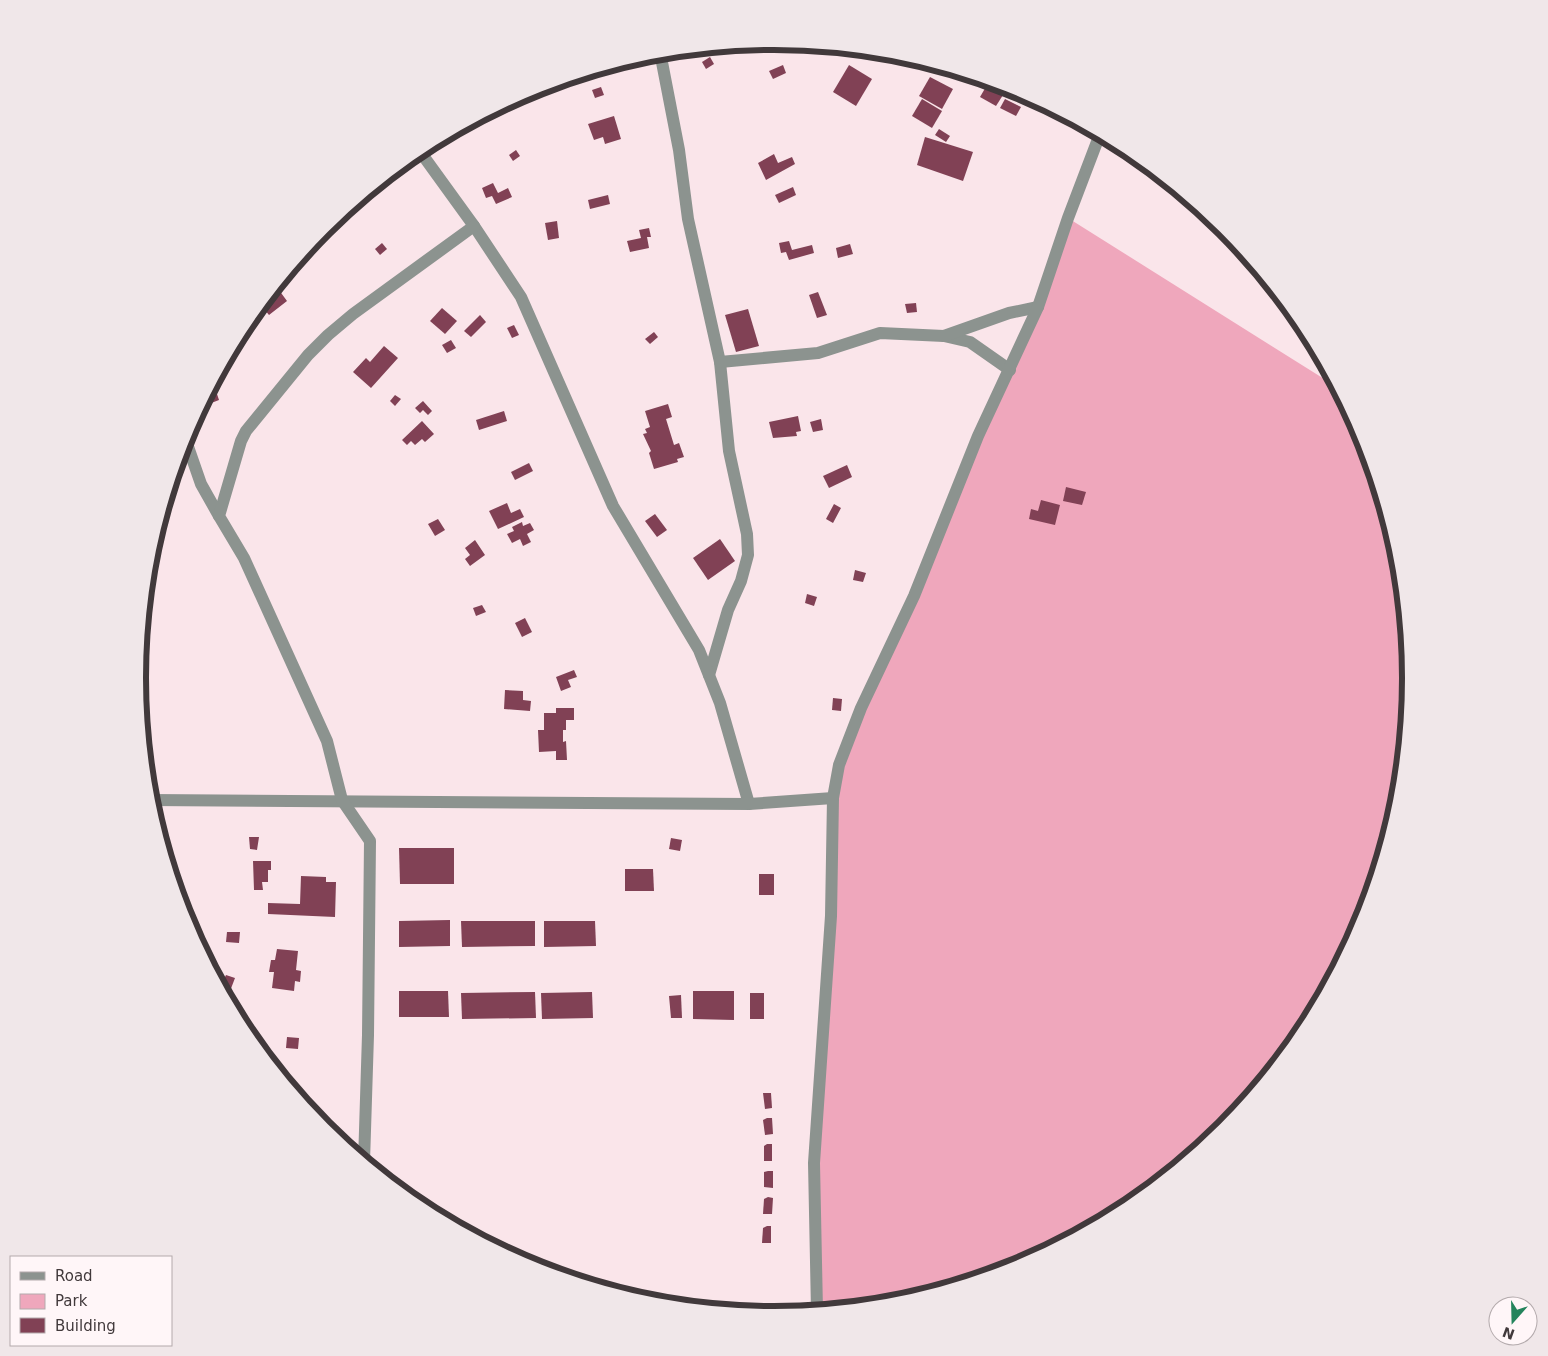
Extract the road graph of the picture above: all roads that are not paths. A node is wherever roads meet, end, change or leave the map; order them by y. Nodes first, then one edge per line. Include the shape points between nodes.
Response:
1 (662, 60) edge
2 (1098, 140) edge
3 (424, 157) edge
4 (474, 226) junction
5 (1038, 307) junction
6 (944, 336) junction
7 (720, 362) junction
8 (1010, 370) junction
9 (189, 450) edge
10 (219, 516) junction
11 (709, 675) junction
12 (833, 798) junction
13 (158, 800) edge
14 (342, 800) junction
15 (749, 804) junction
16 (364, 1153) edge
17 (817, 1305) edge

1 - 7 street via 688,219
2 - 5 street
3 - 4 street
4 - 10 street via 353,314 308,355 246,431
4 - 11 street via 520,297 613,506 699,650
5 - 6 street via 1009,312
5 - 8 street
6 - 7 street via 880,333 818,353
6 - 8 street via 970,342
7 - 11 street via 729,451 747,534 748,555
8 - 12 street via 978,436 914,596 861,708 839,765
9 - 10 street via 201,484
10 - 14 street via 244,558 327,742
11 - 15 street
12 - 15 street
12 - 17 street via 831,916 814,1163
13 - 14 street
14 - 15 street
14 - 16 street via 371,846

